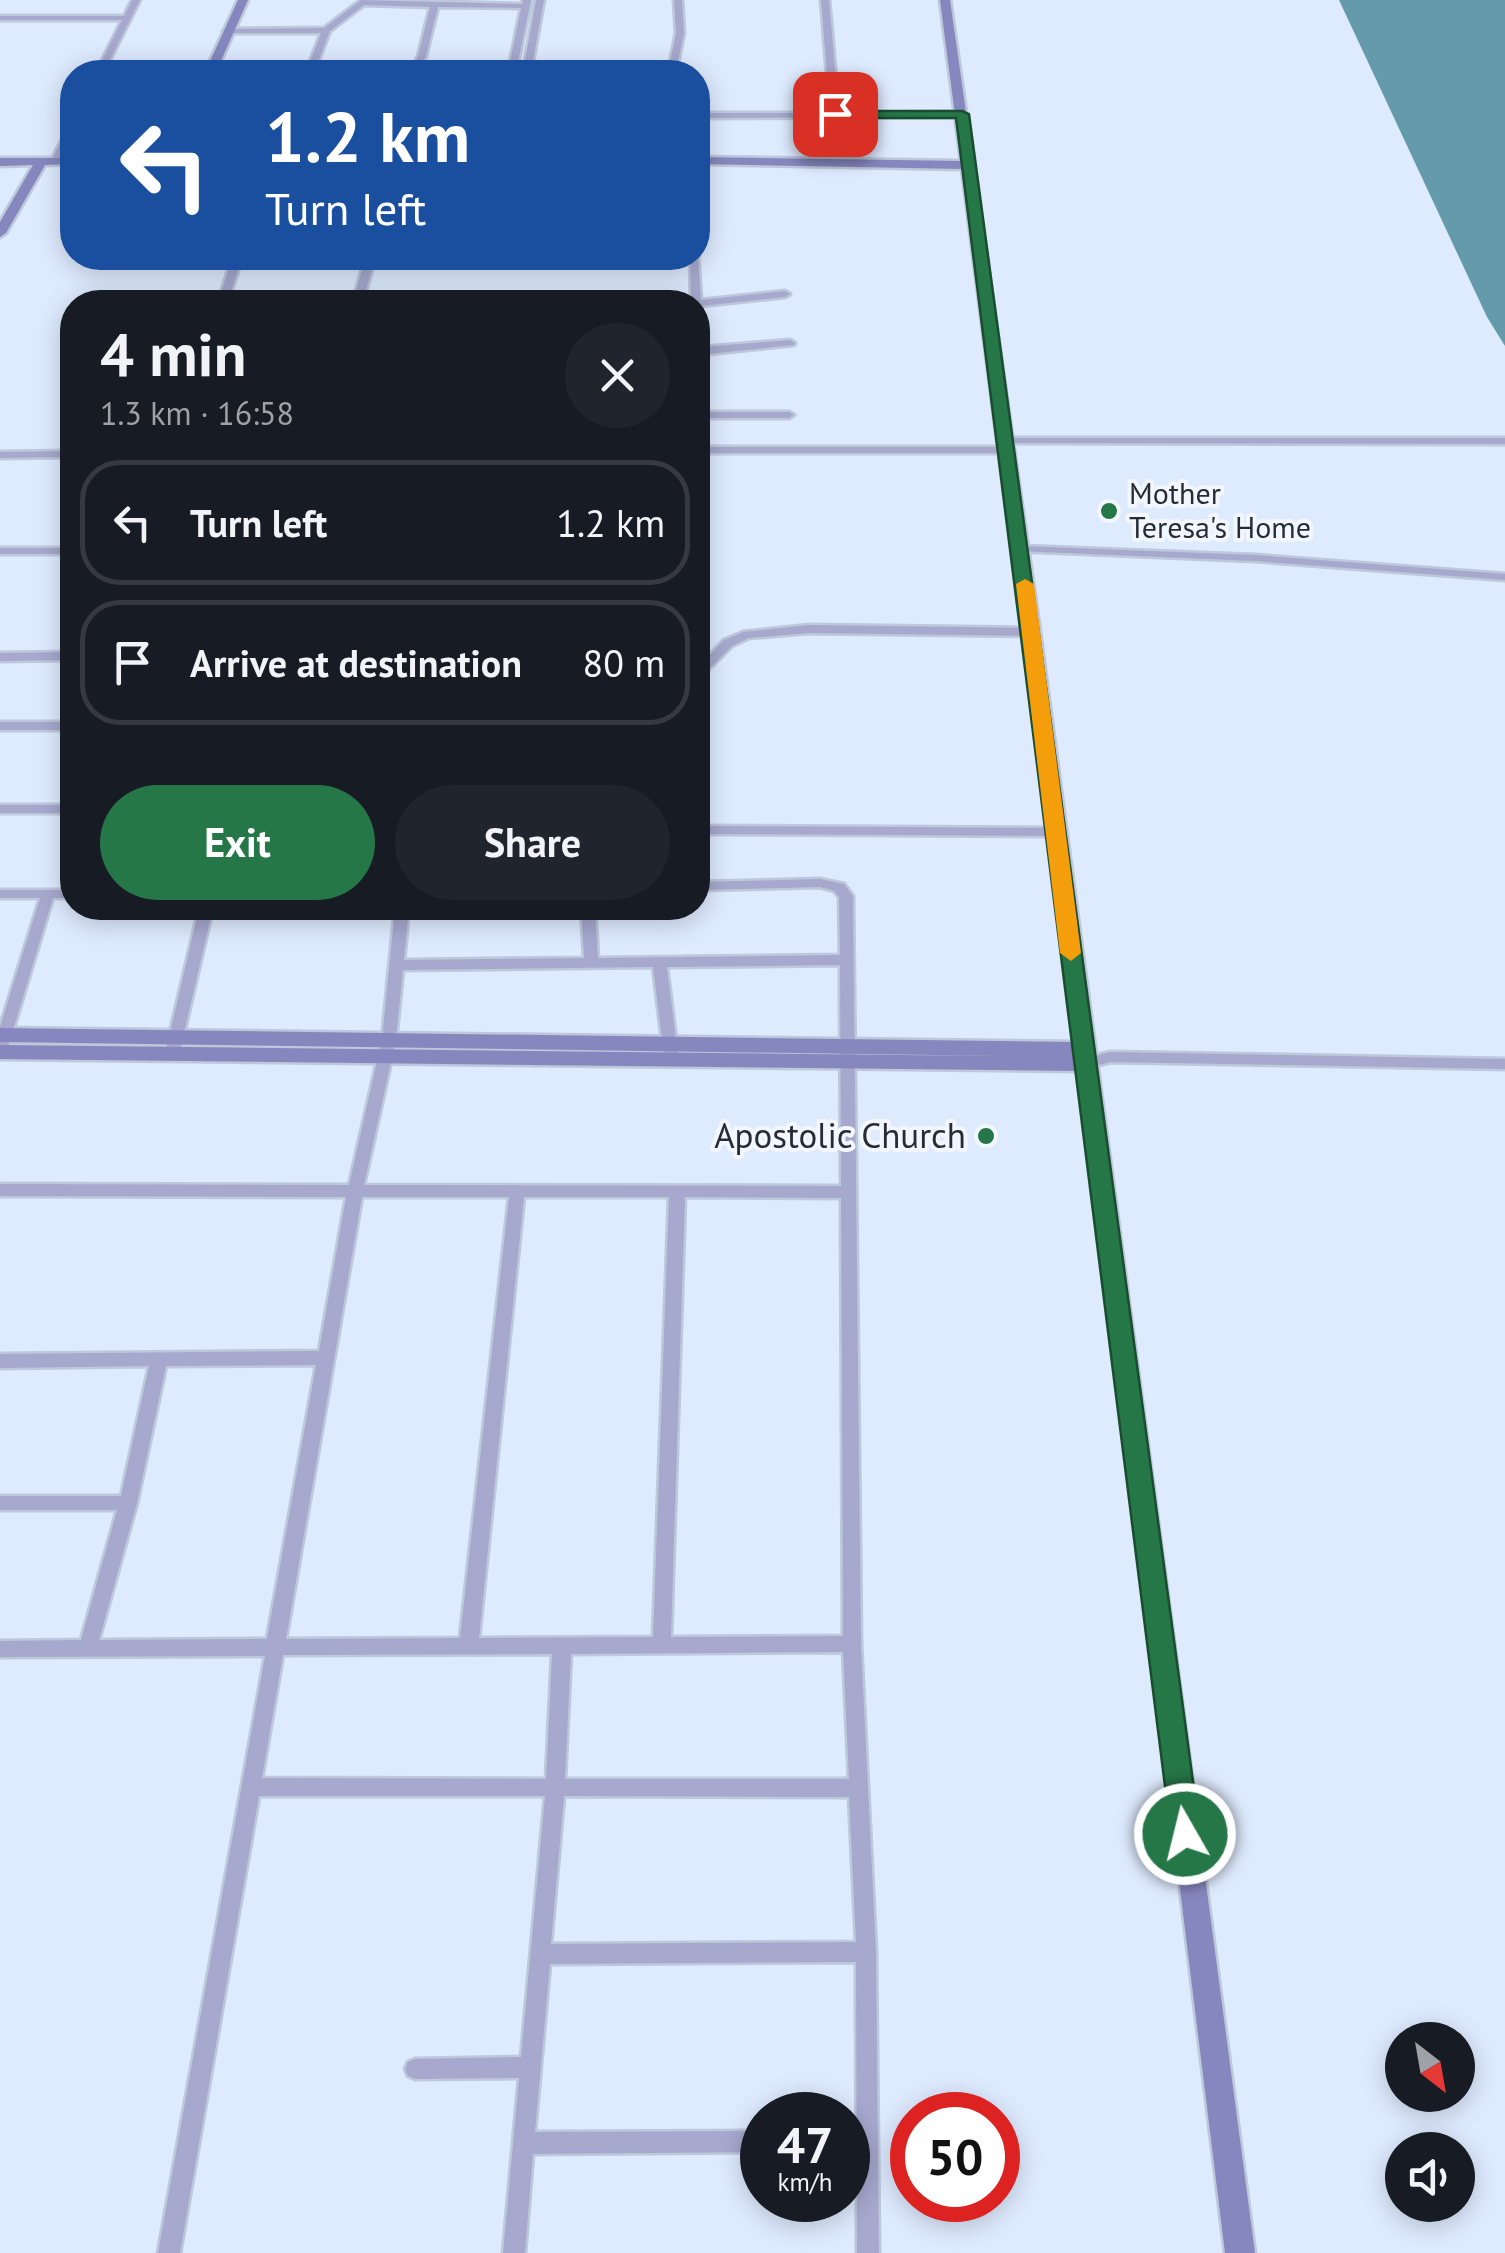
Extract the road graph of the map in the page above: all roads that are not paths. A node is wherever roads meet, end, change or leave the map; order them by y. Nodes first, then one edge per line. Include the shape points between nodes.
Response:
1 (136, 0) edge
2 (242, 0) edge
3 (540, 0) edge
4 (678, 0) edge
5 (825, 0) edge
6 (945, 0) edge
7 (364, 1) edge
8 (526, 3) edge
9 (435, 5) junction
10 (4, 18) edge
11 (126, 18) junction
12 (326, 30) junction
13 (227, 31) junction
14 (0, 34) edge
15 (106, 60) edge
16 (215, 60) edge
17 (315, 60) edge
18 (423, 60) edge
19 (514, 60) edge
20 (529, 60) edge
21 (674, 60) edge
22 (835, 114) junction
23 (962, 114) junction
24 (710, 116) edge
25 (964, 140) junction
26 (60, 153) edge
27 (56, 161) junction
28 (60, 162) edge
29 (0, 165) edge
30 (40, 165) junction
31 (60, 165) edge
32 (968, 165) junction
33 (710, 166) edge
34 (910, 166) junction
35 (971, 193) junction
36 (0, 233) edge
37 (785, 294) dead end
38 (710, 302) edge
39 (790, 343) dead end
40 (710, 350) edge
41 (710, 414) edge
42 (789, 415) dead end
43 (1505, 440) edge
44 (1006, 446) junction
45 (710, 450) edge
46 (60, 454) edge
47 (0, 455) edge
48 (1020, 549) junction
49 (0, 551) edge
50 (60, 551) edge
51 (1505, 578) edge
52 (1032, 632) junction
53 (60, 656) edge
54 (0, 657) edge
55 (710, 661) edge
56 (0, 726) edge
57 (60, 726) edge
58 (0, 808) edge
59 (60, 808) edge
60 (710, 830) edge
61 (1056, 832) junction
62 (710, 886) edge
63 (0, 894) edge
64 (48, 894) junction
65 (60, 894) edge
66 (203, 920) edge
67 (401, 920) edge
68 (589, 920) edge
69 (846, 960) junction
70 (659, 961) junction
71 (591, 962) junction
72 (396, 965) junction
73 (1, 1043) edge
74 (174, 1045) junction
75 (387, 1048) junction
76 (672, 1049) junction
77 (849, 1053) junction
78 (1084, 1056) junction
79 (1505, 1064) edge
80 (0, 1190) edge
81 (356, 1191) junction
82 (518, 1192) junction
83 (676, 1192) junction
84 (845, 1192) junction
85 (326, 1358) junction
86 (0, 1361) edge
87 (158, 1363) junction
88 (128, 1503) junction
89 (0, 1504) edge
90 (469, 1643) junction
91 (852, 1644) junction
92 (662, 1645) junction
93 (562, 1646) junction
94 (88, 1647) junction
95 (0, 1648) edge
96 (275, 1649) junction
97 (249, 1787) junction
98 (555, 1788) junction
99 (855, 1788) junction
100 (866, 1952) junction
101 (541, 1954) junction
102 (530, 2066) junction
103 (415, 2070) dead end
104 (859, 2092) edge
105 (740, 2142) edge
106 (524, 2144) junction
107 (865, 2222) edge
108 (169, 2253) edge
109 (514, 2253) edge
110 (868, 2253) edge
111 (1240, 2253) edge

1 - 11 street
2 - 13 main road
3 - 20 street
4 - 21 street
5 - 22 street
6 - 23 main road
7 - 9 street
7 - 12 street
8 - 9 street
8 - 19 street
9 - 18 street
10 - 11 street
10 - 14 street
11 - 15 street
12 - 13 street
12 - 17 street
13 - 16 main road
22 - 23 street
22 - 24 street
23 - 25 main road
25 - 32 main road
25 - 34 main road
26 - 27 street
27 - 28 main road
27 - 30 main road
29 - 30 main road
30 - 31 main road
30 - 36 main road
32 - 34 main road
32 - 35 main road
33 - 34 main road
34 - 35 main road via 948,177
35 - 44 main road
37 - 38 street
39 - 40 street
41 - 42 street
43 - 44 street
44 - 45 street
44 - 48 main road
46 - 47 street
48 - 51 street via 1255,558
48 - 52 main road
49 - 50 street
52 - 55 street via 747,634
52 - 61 main road
53 - 54 street
56 - 57 street
58 - 59 street
60 - 61 street
61 - 78 main road
62 - 69 street via 840,888 846,896
63 - 64 street
64 - 65 street
64 - 73 street
66 - 74 street
67 - 72 street
68 - 71 street
69 - 70 street
69 - 77 street
70 - 71 street
70 - 76 street
71 - 72 street
72 - 75 street
73 - 74 main road
74 - 75 main road
75 - 76 main road
75 - 81 street
76 - 77 main road
77 - 78 main road
77 - 84 street
78 - 79 street
78 - 111 main road
80 - 81 street
81 - 82 street
81 - 85 street
82 - 83 street
82 - 90 street
83 - 84 street
83 - 92 street
84 - 91 street
85 - 87 street
85 - 96 street
86 - 87 street
87 - 88 street
88 - 89 street
88 - 94 street
90 - 93 street
90 - 96 street
91 - 92 street
91 - 99 street
92 - 93 street
93 - 98 street
94 - 95 street
94 - 96 street
96 - 97 street
97 - 98 street
97 - 108 street
98 - 99 street
98 - 101 street
99 - 100 street
100 - 101 street
100 - 104 street
101 - 102 street
102 - 103 street
102 - 106 street
105 - 106 street
106 - 109 street
107 - 110 street

